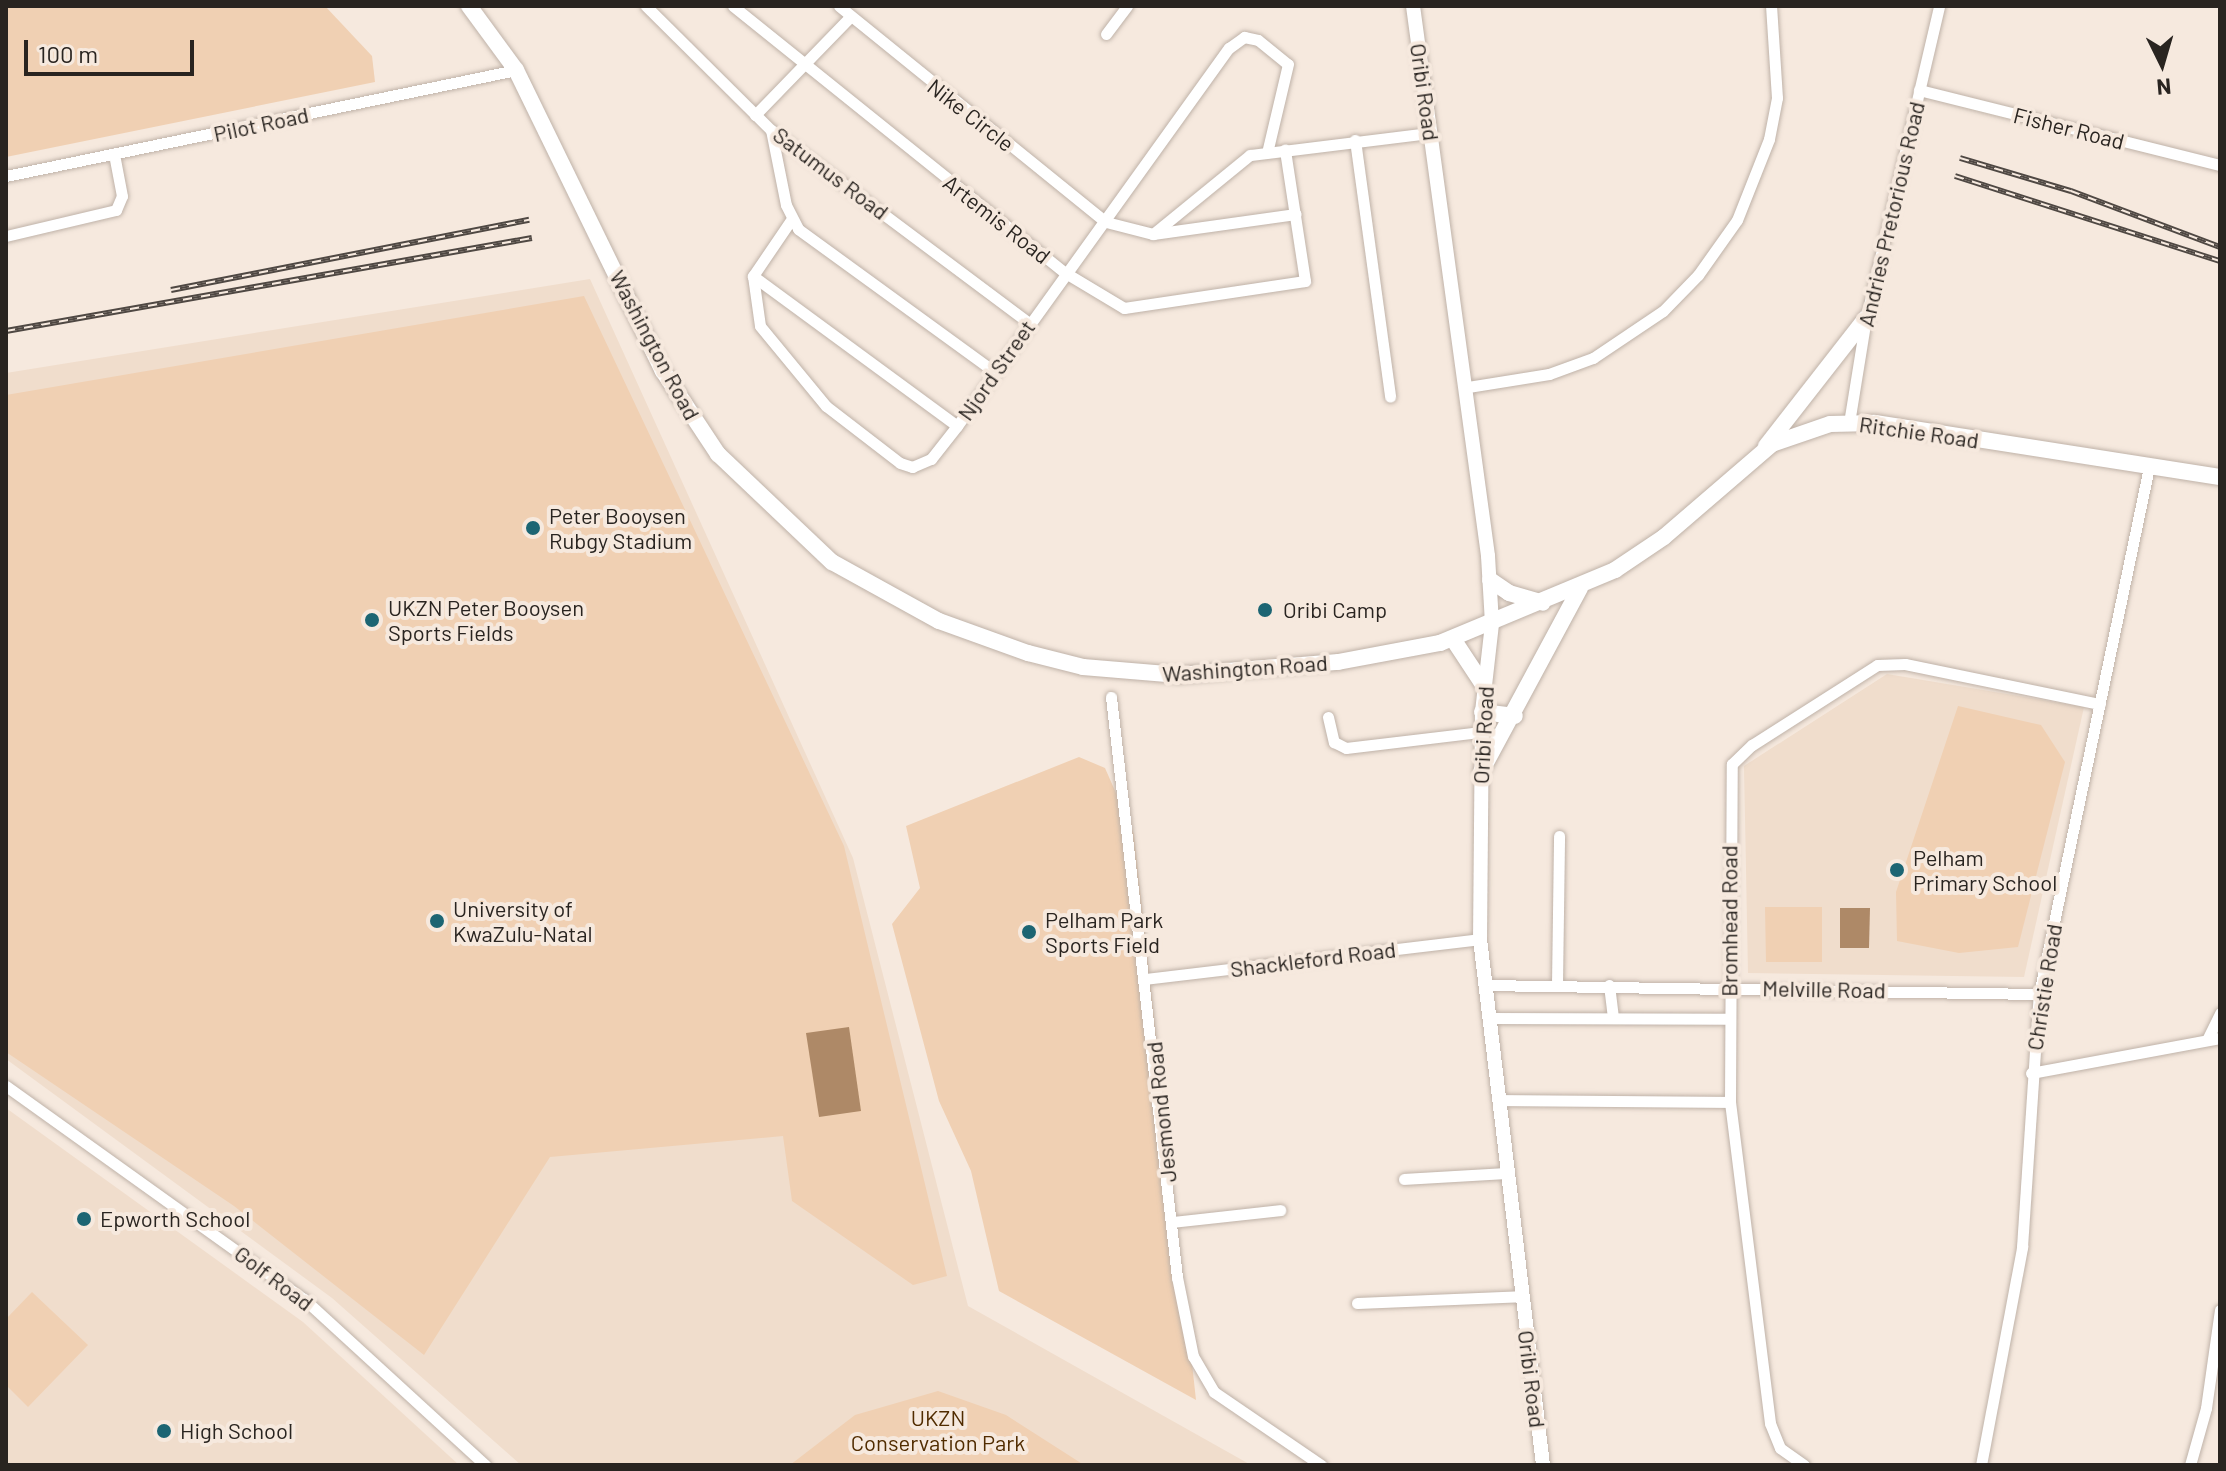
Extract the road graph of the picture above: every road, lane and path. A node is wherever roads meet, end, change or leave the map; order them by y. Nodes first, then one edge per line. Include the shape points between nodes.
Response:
1 (469, 6) edge
2 (646, 6) edge
3 (733, 6) edge
4 (839, 6) edge
5 (1127, 6) edge
6 (1413, 6) edge
7 (1771, 6) edge
8 (1939, 6) edge
9 (850, 17) junction
10 (1106, 34) dead end
11 (804, 68) junction
12 (516, 70) junction
13 (1919, 90) junction
14 (755, 115) junction
15 (771, 130) junction
16 (1430, 133) junction
17 (1355, 140) junction
18 (1285, 150) junction
19 (1267, 153) junction
20 (114, 154) junction
21 (2220, 165) edge
22 (6, 176) edge
23 (1296, 214) junction
24 (791, 220) junction
25 (1106, 222) junction
26 (1153, 234) junction
27 (6, 236) edge
28 (1064, 272) junction
29 (753, 276) junction
30 (1866, 318) junction
31 (1029, 323) junction
32 (995, 372) junction
33 (1468, 387) junction
34 (1390, 397) dead end
35 (1849, 423) junction
36 (957, 426) junction
37 (1760, 453) junction
38 (2149, 467) junction
39 (2220, 477) edge
40 (1615, 570) joint
41 (1490, 580) junction
42 (1580, 588) junction
43 (1543, 603) junction
44 (1492, 624) junction
45 (1453, 639) junction
46 (1484, 686) junction
47 (1111, 697) dead end
48 (2100, 704) junction
49 (1482, 712) junction
50 (1515, 716) junction
51 (1328, 717) dead end
52 (1481, 732) junction
53 (1481, 772) junction
54 (1559, 836) dead end
55 (1480, 939) junction
56 (1145, 979) junction
57 (1557, 984) junction
58 (1484, 985) junction
59 (1609, 985) junction
60 (1730, 987) junction
61 (2039, 994) junction
62 (2220, 1013) edge
63 (1613, 1017) junction
64 (1488, 1018) junction
65 (1729, 1019) junction
66 (2220, 1038) edge
67 (2207, 1040) junction
68 (2031, 1073) junction
69 (6, 1086) edge
70 (1498, 1100) junction
71 (1730, 1102) junction
72 (1505, 1173) junction
73 (1404, 1179) dead end
74 (1280, 1210) dead end
75 (1172, 1222) junction
76 (1521, 1296) junction
77 (1357, 1303) dead end
78 (2220, 1310) edge
79 (2220, 1405) edge
80 (2206, 1408) junction
81 (485, 1465) edge
82 (1321, 1465) edge
83 (1543, 1465) edge
84 (1804, 1465) edge
85 (1981, 1465) edge
86 (2190, 1465) edge

1 - 12 main road, Washington Road
2 - 14 street, Satumus Road
3 - 11 street, Artemis Road
4 - 9 street, Nike Circle
5 - 10 street
6 - 16 street, Oribi Road
7 - 33 street via 1777,98 1769,139 1737,220 1698,275 1663,311 1593,358 1549,374
8 - 13 street, Andries Pretorious Road
9 - 11 street
9 - 25 street, Nike Circle
11 - 14 street
11 - 28 street, Artemis Road
12 - 20 street, Pilot Road
12 - 45 main road, Washington Road via 663,371 695,423 782,519 866,583 997,644 1122,672 1253,671 1377,656
13 - 21 street, Fisher Road
13 - 30 street, Andries Pretorious Road
14 - 15 street, Satumus Road
15 - 24 street
15 - 31 street, Satumus Road
16 - 17 street
16 - 33 street, Oribi Road
17 - 18 street
17 - 34 street
18 - 19 street
18 - 23 street
19 - 25 street, Njord Street via 1288,75 1283,56 1258,40 1234,42
19 - 26 street via 1240,160
20 - 22 street, Pilot Road
20 - 27 street via 122,196 116,210
23 - 26 street
23 - 28 street, Artemis Road via 1305,281 1133,309 1108,302
24 - 29 street
24 - 32 street
25 - 26 street
25 - 28 street, Njord Street
28 - 31 street, Njord Street
29 - 36 street
29 - 36 street, Njord Street via 756,311 768,339 826,406 900,463 925,464
30 - 35 street, Andries Pretorious Road
30 - 37 main road
31 - 32 street, Njord Street
32 - 36 street, Njord Street
33 - 41 street, Oribi Road
35 - 37 main road, Ritchie Road via 1815,426
35 - 38 main road, Ritchie Road
37 - 40 main road, Ritchie Road via 1664,537
38 - 39 main road, Ritchie Road
38 - 48 street, Christie Road
40 - 42 main road, Washington Road
41 - 43 main road via 1509,593
41 - 44 street, Oribi Road
42 - 43 main road, Washington Road
42 - 50 main road
43 - 44 main road, Washington Road
44 - 45 main road, Washington Road
44 - 46 street, Oribi Road
45 - 46 main road
46 - 49 street, Oribi Road
47 - 56 street, Jesmond Road
48 - 60 street, Bromhead Road via 1890,663 1855,675 1752,745 1729,773
48 - 61 street, Christie Road
49 - 50 main road
49 - 52 street, Oribi Road
50 - 53 main road
51 - 52 street via 1334,742 1346,748
52 - 53 street, Oribi Road
53 - 55 street, Oribi Road
54 - 57 street
55 - 56 street, Shackleford Road
55 - 58 street, Oribi Road
56 - 75 street, Jesmond Road
57 - 58 street, Melville Road
57 - 59 street, Melville Road
58 - 64 street, Oribi Road
59 - 60 street, Melville Road
59 - 63 street
60 - 61 street, Melville Road
60 - 65 street, Bromhead Road
61 - 68 street, Christie Road
62 - 67 street
63 - 64 street
63 - 65 street
64 - 70 street, Oribi Road
65 - 71 street, Bromhead Road
66 - 67 street
67 - 68 street
68 - 85 street, Christie Road via 2022,1247
69 - 81 street, Golf Road via 304,1299
70 - 71 street
70 - 72 street, Oribi Road
71 - 84 street, Bromhead Road via 1768,1413 1780,1448
72 - 73 street
72 - 76 street, Oribi Road
74 - 75 street
75 - 82 street, Jesmond Road via 1184,1318 1202,1376 1230,1405
76 - 77 street
76 - 83 street, Oribi Road
78 - 80 street
79 - 80 street
80 - 86 street

